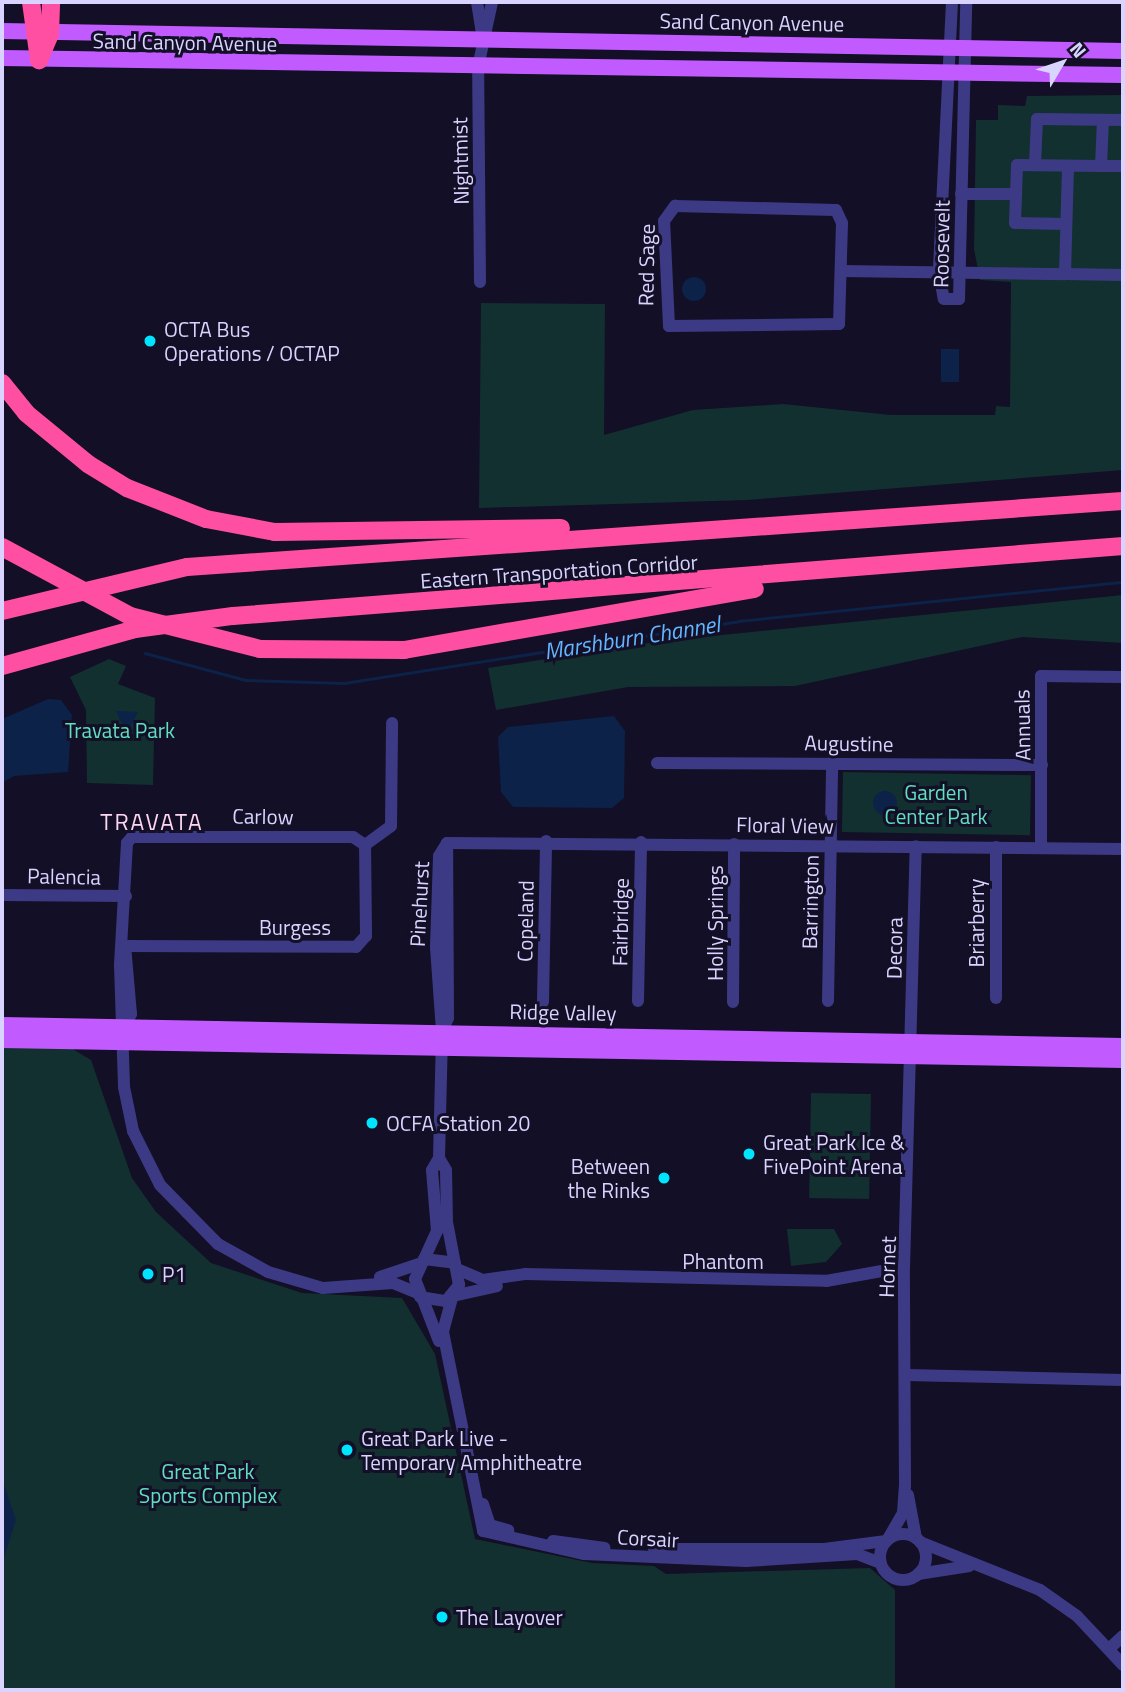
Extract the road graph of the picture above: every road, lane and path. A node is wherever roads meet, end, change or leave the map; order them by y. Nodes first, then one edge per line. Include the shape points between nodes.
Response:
1 (31, 2) edge
2 (51, 2) edge
3 (477, 2) edge
4 (492, 2) edge
5 (952, 2) edge
6 (966, 2) edge
7 (2, 31) edge
8 (31, 32) junction
9 (50, 34) junction
10 (483, 38) junction
11 (958, 47) junction
12 (1123, 51) edge
13 (2, 58) edge
14 (39, 60) junction
15 (478, 67) junction
16 (956, 75) junction
17 (1123, 75) edge
18 (1102, 120) junction
19 (1123, 120) edge
20 (1035, 165) junction
21 (1068, 166) junction
22 (1101, 166) junction
23 (1123, 166) edge
24 (961, 194) junction
25 (1016, 194) junction
26 (1066, 224) junction
27 (841, 271) junction
28 (959, 271) junction
29 (939, 272) junction
30 (1065, 274) junction
31 (1123, 275) edge
32 (480, 282) dead end
33 (2, 383) edge
34 (1123, 501) edge
35 (623, 535) junction
36 (1123, 546) edge
37 (2, 547) edge
38 (877, 569) junction
39 (2, 611) edge
40 (2, 666) edge
41 (1119, 677) edge
42 (392, 723) dead end
43 (832, 762) junction
44 (657, 763) dead end
45 (1042, 765) junction
46 (545, 841) junction
47 (641, 842) junction
48 (447, 843) joint
49 (734, 844) junction
50 (365, 845) junction
51 (830, 845) junction
52 (916, 846) junction
53 (996, 848) junction
54 (1041, 848) junction
55 (1123, 849) edge
56 (2, 895) edge
57 (126, 896) junction
58 (125, 946) junction
59 (996, 998) dead end
60 (828, 1001) dead end
61 (543, 1002) dead end
62 (638, 1002) dead end
63 (733, 1002) dead end
64 (2, 1026) edge
65 (124, 1034) junction
66 (441, 1038) junction
67 (2, 1040) edge
68 (911, 1045) junction
69 (1123, 1046) edge
70 (1065, 1048) junction
71 (1123, 1060) edge
72 (439, 1158) junction
73 (421, 1262) junction
74 (456, 1266) junction
75 (904, 1267) junction
76 (541, 1275) junction
77 (310, 1284) junction
78 (419, 1295) junction
79 (452, 1297) junction
80 (906, 1375) junction
81 (1123, 1380) edge
82 (455, 1396) junction
83 (470, 1464) junction
84 (905, 1485) junction
85 (887, 1540) junction
86 (918, 1540) junction
87 (880, 1563) junction
88 (970, 1566) junction
89 (918, 1574) junction
90 (1123, 1636) edge
91 (1110, 1648) junction
92 (1123, 1665) edge

1 - 8 highway
2 - 9 highway
3 - 10 street, Nightmist
4 - 10 street, Nightmist via 492,24
5 - 11 street, Roosevelt
6 - 11 street, Roosevelt
7 - 8 main road, Sand Canyon Avenue
8 - 9 main road, Sand Canyon Avenue
8 - 14 highway
9 - 10 main road, Sand Canyon Avenue
9 - 14 highway
10 - 11 main road, Sand Canyon Avenue
10 - 15 street, Nightmist
11 - 12 main road, Sand Canyon Avenue
11 - 16 street, Roosevelt
13 - 14 main road, Sand Canyon Avenue
14 - 15 main road, Sand Canyon Avenue
15 - 16 main road, Sand Canyon Avenue
15 - 32 street, Nightmist
16 - 17 main road, Sand Canyon Avenue
16 - 24 street, Roosevelt
16 - 29 street, Roosevelt
18 - 19 street
18 - 20 street via 1037,119
18 - 22 street
20 - 21 street
20 - 25 street via 1017,165
21 - 22 street
21 - 26 street
22 - 23 street
24 - 25 street
24 - 28 street, Roosevelt
25 - 26 street via 1015,223
26 - 30 street
27 - 27 street, Red Sage via 842,313 832,329 669,326 666,214 675,206 836,210 842,223
27 - 29 street
28 - 29 street
28 - 29 street, Roosevelt via 959,299 940,294
28 - 30 street
30 - 31 street
33 - 35 highway via 43,428 127,488 239,527 564,528
34 - 35 highway, Eastern Transportation Corridor
35 - 39 highway, Eastern Transportation Corridor via 187,567
36 - 38 highway, Eastern Transportation Corridor
37 - 38 highway, bridge via 130,617 260,649 404,650
38 - 40 highway, Eastern Transportation Corridor via 233,616 124,632
41 - 45 street, Annuals via 1041,676
42 - 50 street via 391,826
43 - 44 street, Augustine
43 - 45 street, Augustine
43 - 51 street, Barrington
45 - 54 street, Annuals
46 - 47 street, Floral View
46 - 48 street, Floral View
46 - 61 street, Copeland
47 - 49 street, Floral View
47 - 62 street, Fairbridge
48 - 66 street, Pinehurst via 439,856 436,934
49 - 51 street, Floral View
49 - 63 street, Holly Springs
50 - 57 street, Carlow via 353,837 141,834 127,843
50 - 58 street, Burgess via 366,936 356,947
51 - 52 street, Floral View
51 - 60 street, Barrington
52 - 53 street, Floral View
52 - 68 street, Decora
53 - 54 street, Floral View
53 - 59 street, Briarberry
54 - 55 street, Floral View
56 - 57 street, Palencia
57 - 58 street, Carlow
58 - 65 street, Carlow via 131,1014
64 - 65 main road, Ridge Valley
65 - 66 main road, Ridge Valley
65 - 67 main road, Ridge Valley
65 - 77 street via 133,1131 171,1202 229,1252
66 - 68 main road, Ridge Valley
66 - 72 street
68 - 70 main road, Ridge Valley
68 - 75 street, Hornet
69 - 70 main road, Ridge Valley
70 - 71 main road, Ridge Valley
72 - 73 street via 432,1170 436,1236
72 - 74 street via 446,1170
73 - 74 street, Phantom
73 - 77 street via 381,1277
73 - 78 street
74 - 76 street, Phantom via 483,1280
74 - 79 street, Corsair
75 - 76 street, Phantom via 826,1281
75 - 80 street, Hornet
76 - 79 street, Phantom
77 - 78 street via 353,1289 393,1283
78 - 79 street, Phantom via 439,1303
78 - 82 street, Corsair
79 - 82 street, Corsair via 442,1318
80 - 81 street
80 - 84 street, Hornet
82 - 83 street, Corsair
83 - 85 street, Corsair via 490,1525 555,1541 738,1550
83 - 87 street, Corsair via 478,1517 490,1535 584,1554 746,1561 858,1554
84 - 85 street, Hornet via 903,1513
84 - 86 street, Hornet
85 - 86 street
85 - 87 street
86 - 88 street
86 - 89 street via 925,1562
87 - 89 street via 893,1578
88 - 89 street
88 - 91 street via 1040,1590
90 - 91 street
91 - 92 street

